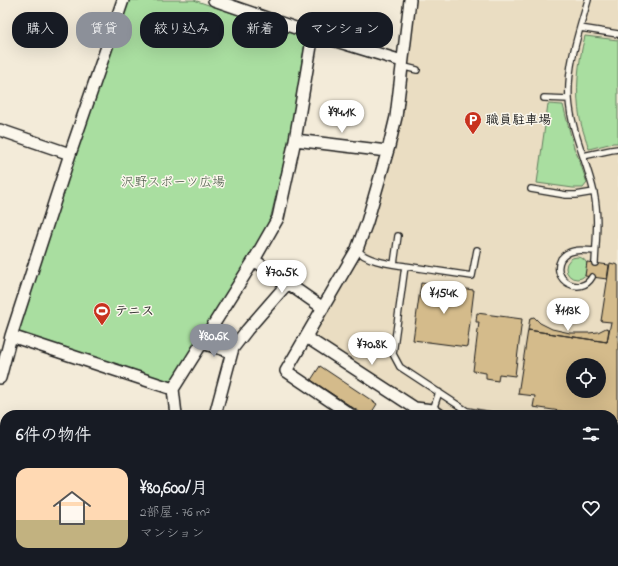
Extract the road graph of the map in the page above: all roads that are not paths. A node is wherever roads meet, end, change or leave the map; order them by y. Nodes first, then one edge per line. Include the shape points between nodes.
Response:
1 (123, 0) edge
2 (214, 0) edge
3 (410, 0) edge
4 (588, 0) edge
5 (296, 28) edge
6 (580, 28) junction
7 (618, 34) edge
8 (311, 48) edge
9 (361, 48) edge
10 (402, 60) junction
11 (417, 70) dead end
12 (544, 98) dead end
13 (569, 100) junction
14 (0, 130) edge
15 (295, 140) junction
16 (618, 149) edge
17 (388, 151) junction
18 (70, 154) junction
19 (584, 156) junction
20 (531, 189) dead end
21 (594, 192) junction
22 (398, 236) dead end
23 (357, 249) junction
24 (477, 250) dead end
25 (595, 252) junction
26 (254, 260) junction
27 (595, 263) dead end
28 (394, 264) junction
29 (405, 266) junction
30 (592, 277) dead end
31 (287, 284) junction
32 (323, 308) junction
33 (11, 336) junction
34 (306, 337) junction
35 (202, 343) junction
36 (232, 352) junction
37 (0, 378) edge
38 (174, 389) junction
39 (439, 392) junction
40 (176, 410) edge
41 (218, 410) edge
42 (344, 410) edge
43 (423, 410) edge
44 (435, 410) edge
45 (466, 410) edge

1 - 18 street
2 - 5 street
3 - 10 street
4 - 6 lane
6 - 7 lane
6 - 13 lane via 569,80
8 - 15 street
9 - 10 street
10 - 11 lane via 405,67
10 - 17 street via 396,116
12 - 13 lane
13 - 19 lane via 577,138
14 - 18 street
15 - 17 street
15 - 26 street via 278,218
16 - 19 lane
17 - 23 street
18 - 33 street
19 - 21 lane
20 - 21 lane via 566,195
21 - 25 lane
22 - 28 lane
23 - 28 lane via 359,253 378,262
23 - 32 street
24 - 29 lane via 472,276
25 - 27 lane
25 - 30 lane via 574,250 567,253 562,258 559,270 565,282 571,285 582,285
26 - 31 street
26 - 35 street
28 - 29 lane
29 - 39 lane via 393,354 400,367
31 - 32 street
31 - 36 street via 247,330
32 - 34 street
33 - 37 street
33 - 38 street
34 - 42 street via 286,371
34 - 43 street via 415,408
35 - 36 street
35 - 38 street
36 - 41 street
38 - 40 street
39 - 44 lane
39 - 45 lane

